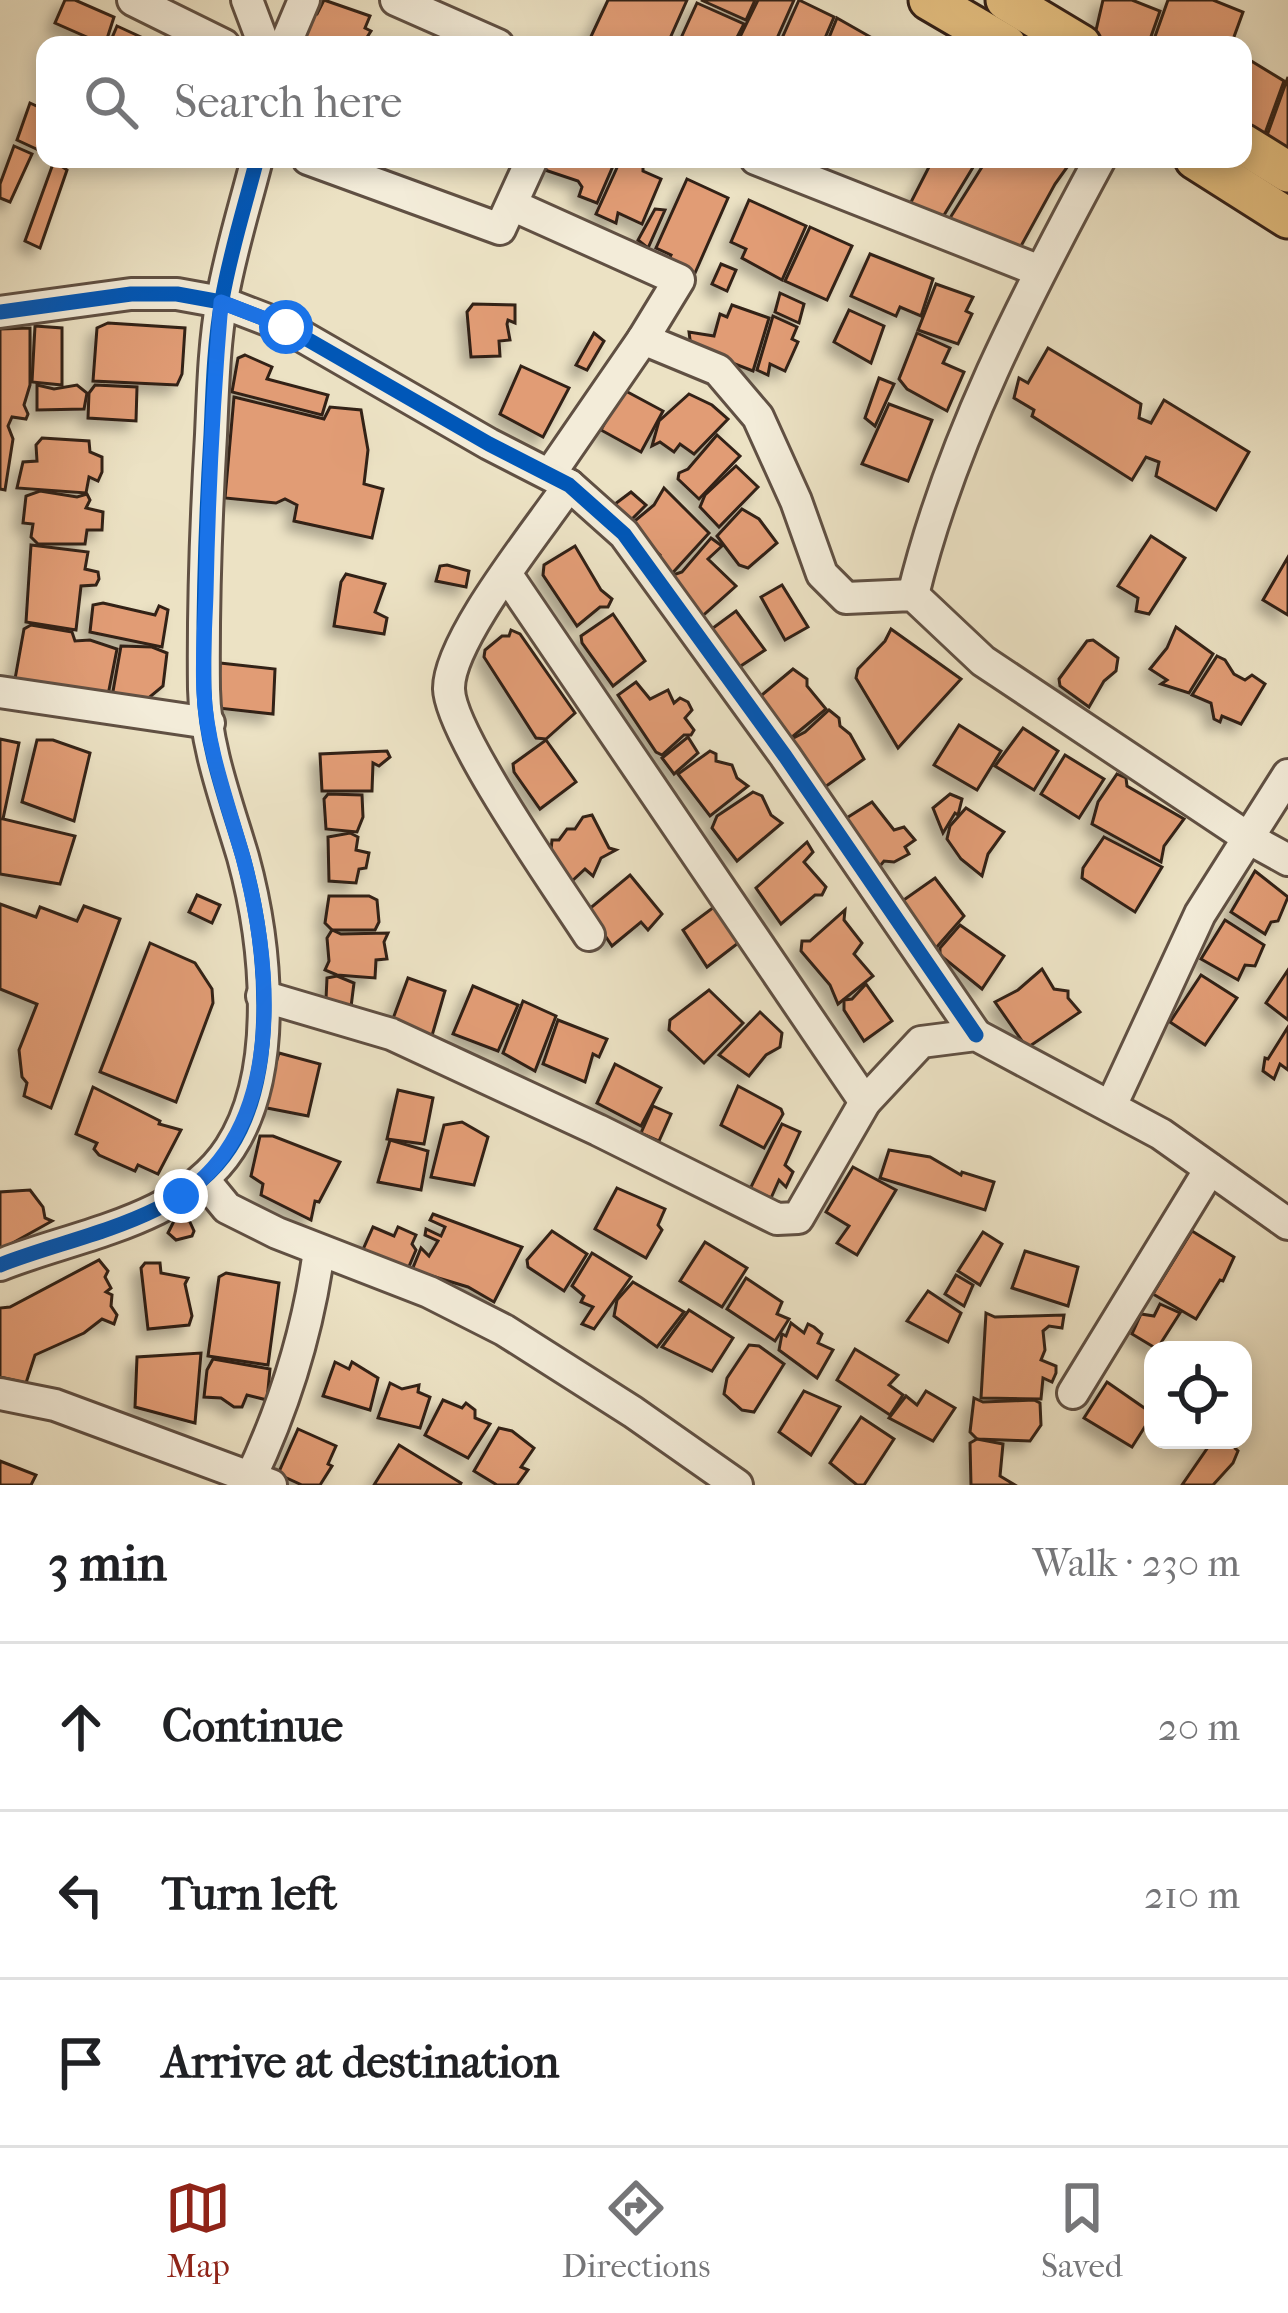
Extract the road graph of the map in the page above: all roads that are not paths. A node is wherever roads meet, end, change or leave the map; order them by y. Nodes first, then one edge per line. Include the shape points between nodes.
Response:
1 (133, 0) edge
2 (247, 0) edge
3 (304, 0) edge
4 (396, 0) edge
5 (928, 0) edge
6 (1006, 0) edge
7 (206, 36) edge
8 (261, 36) edge
9 (288, 36) edge
10 (478, 36) edge
11 (990, 36) edge
12 (1066, 36) edge
13 (1252, 150) edge
14 (255, 168) edge
15 (332, 168) edge
16 (528, 168) edge
17 (779, 168) edge
18 (1095, 168) edge
19 (1209, 168) edge
20 (1288, 172) edge
21 (512, 205) junction
22 (1288, 218) edge
23 (1040, 271) junction
24 (221, 302) junction
25 (0, 312) edge
26 (644, 339) junction
27 (559, 479) junction
28 (507, 574) junction
29 (913, 596) junction
30 (0, 692) edge
31 (209, 723) junction
32 (1288, 776) edge
33 (1250, 839) junction
34 (1288, 860) edge
35 (590, 935) dead end
36 (262, 996) junction
37 (976, 1035) junction
38 (865, 1102) junction
39 (1111, 1106) junction
40 (1210, 1169) junction
41 (204, 1180) junction
42 (1288, 1224) edge
43 (319, 1250) junction
44 (0, 1265) edge
45 (0, 1394) edge
46 (1073, 1394) dead end
47 (257, 1482) edge
48 (737, 1485) edge

1 - 7 street
2 - 8 street
3 - 9 street
4 - 10 street
5 - 11 main road
6 - 12 main road
13 - 20 main road
14 - 24 street
15 - 21 street via 500,230
16 - 21 street
17 - 23 street
18 - 23 street
19 - 22 main road
21 - 26 street via 679,280
23 - 29 street via 928,532
24 - 25 street via 131,293
24 - 27 street via 286,327
24 - 31 street via 207,513
26 - 27 street
26 - 29 street via 718,370 758,417 821,574 846,598
27 - 28 street
27 - 37 street via 624,534
28 - 35 street via 448,687 454,713 514,820
28 - 38 street
29 - 33 street via 983,661
30 - 31 street
31 - 36 street via 256,915
32 - 33 street
33 - 34 street
33 - 39 street via 1200,914
36 - 38 street via 391,1034 777,1220 798,1219 811,1202
36 - 41 street via 262,1060 252,1100 231,1147
37 - 38 street via 921,1042
37 - 39 street
39 - 40 street
40 - 42 street
40 - 46 street
41 - 43 street via 227,1208
41 - 44 street via 114,1225
43 - 47 street via 311,1312
43 - 48 street via 504,1330
45 - 47 street via 55,1405

